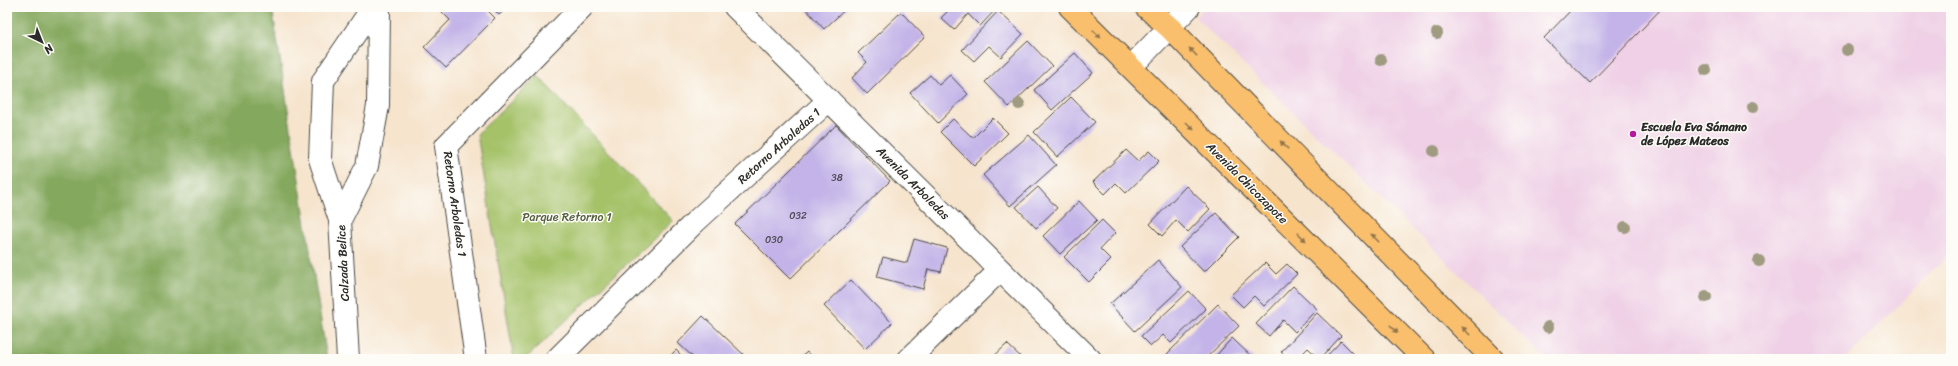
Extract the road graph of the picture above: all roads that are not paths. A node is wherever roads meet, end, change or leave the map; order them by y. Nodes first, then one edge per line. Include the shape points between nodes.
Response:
1 (373, 7) edge
2 (379, 7) edge
3 (582, 7) edge
4 (735, 7) edge
5 (1070, 7) edge
6 (1146, 7) edge
7 (1189, 7) edge
8 (1170, 28) junction
9 (1131, 67) junction
10 (830, 100) junction
11 (340, 220) junction
12 (1000, 270) junction
13 (348, 359) edge
14 (476, 359) edge
15 (557, 359) edge
16 (909, 359) edge
17 (1090, 359) edge
18 (1424, 359) edge
19 (1493, 359) edge

1 - 11 street via 324,81 320,159
2 - 11 street, Calzada Belice via 378,106 367,166
3 - 14 street, Retorno Arboledas 1 via 446,146
4 - 10 street, Avenida Arboledas
5 -> 9 main road, Avenida Chicozapote
6 - 8 main road
7 - 8 street
8 - 9 street
19 -> 8 main road
9 -> 18 main road, Avenida Chicozapote
10 - 12 street, Avenida Arboledas
10 - 15 street, Retorno Arboledas 1 via 695,222
11 - 13 street, Calzada Belice
12 - 16 street
12 - 17 street, Avenida Arboledas

